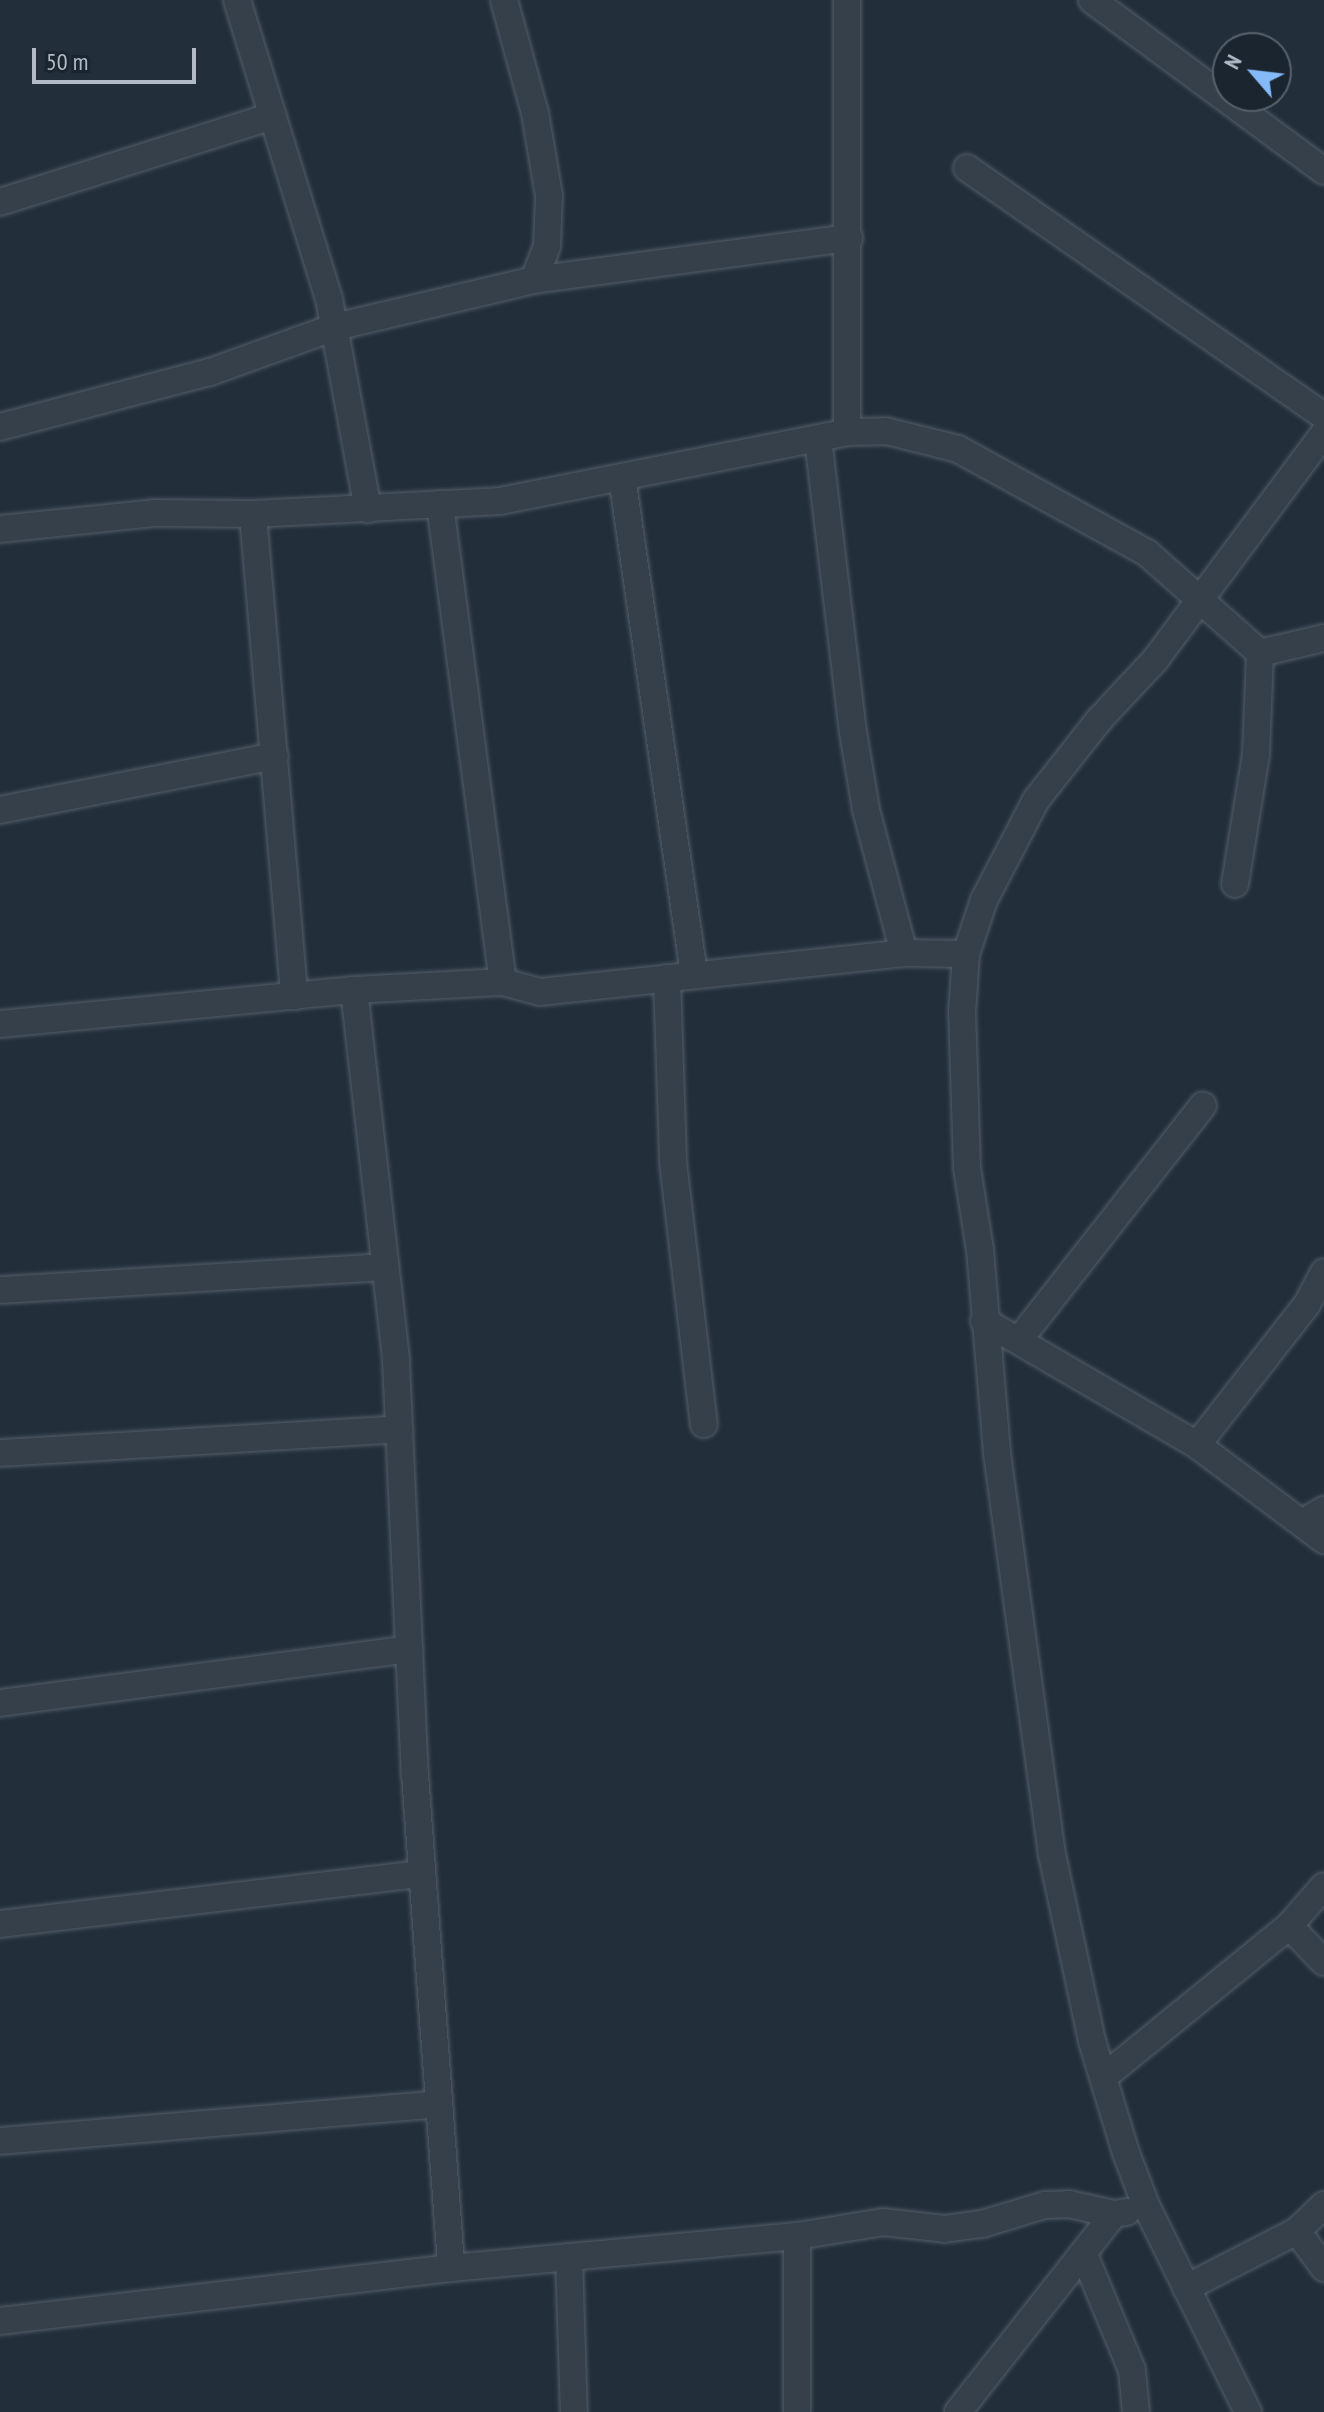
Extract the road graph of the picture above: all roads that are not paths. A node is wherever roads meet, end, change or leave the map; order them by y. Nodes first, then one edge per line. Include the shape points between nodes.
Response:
1 (237, 0) edge
2 (504, 0) edge
3 (847, 0) edge
4 (1092, 0) edge
5 (273, 116) junction
6 (967, 168) dead end
7 (1324, 171) edge
8 (0, 202) edge
9 (849, 238) junction
10 (534, 280) junction
11 (335, 327) junction
12 (1324, 416) edge
13 (0, 427) edge
14 (847, 432) junction
15 (1324, 433) edge
16 (818, 439) junction
17 (622, 477) junction
18 (440, 504) junction
19 (368, 509) junction
20 (253, 514) junction
21 (0, 529) edge
22 (1203, 598) junction
23 (1324, 638) edge
24 (1260, 653) junction
25 (275, 756) junction
26 (0, 810) edge
27 (1235, 884) dead end
28 (904, 953) junction
29 (966, 954) junction
30 (694, 974) junction
31 (667, 978) junction
32 (503, 982) junction
33 (354, 990) junction
34 (294, 996) junction
35 (0, 1024) edge
36 (1203, 1105) dead end
37 (385, 1267) junction
38 (1324, 1272) edge
39 (0, 1290) edge
40 (984, 1321) junction
41 (1019, 1340) junction
42 (704, 1424) dead end
43 (399, 1429) junction
44 (1197, 1445) junction
45 (0, 1453) edge
46 (1313, 1517) edge
47 (1324, 1540) edge
48 (409, 1649) junction
49 (0, 1703) edge
50 (422, 1874) junction
51 (1324, 1886) edge
52 (0, 1924) edge
53 (1289, 1926) junction
54 (1324, 1962) edge
55 (1105, 2076) junction
56 (437, 2104) junction
57 (0, 2141) edge
58 (1324, 2205) edge
59 (1147, 2208) junction
60 (1114, 2214) junction
61 (1297, 2231) junction
62 (797, 2236) junction
63 (569, 2257) junction
64 (1085, 2257) junction
65 (451, 2268) junction
66 (1324, 2268) edge
67 (1186, 2288) junction
68 (0, 2321) edge
69 (574, 2412) edge
70 (797, 2412) edge
71 (958, 2412) edge
72 (1136, 2412) edge
73 (1248, 2412) edge

1 - 5 street
2 - 10 street via 535,113 549,196 547,246
3 - 9 street
4 - 7 street
5 - 8 street
5 - 11 street
6 - 12 street
9 - 10 street
9 - 14 street
10 - 11 street
11 - 13 street via 210,372
11 - 19 street
14 - 16 street
14 - 22 street via 914,434 958,449 1147,553
15 - 22 street
16 - 17 street
16 - 28 street via 866,810
17 - 18 street via 500,501
17 - 30 street
18 - 19 street
18 - 32 street
19 - 20 street
20 - 21 street via 154,513
20 - 25 street
22 - 24 street
22 - 29 street via 1036,800 989,888
23 - 24 street
24 - 27 street via 1256,754
25 - 26 street
25 - 34 street
28 - 29 street
28 - 30 street
29 - 40 street via 967,1168
30 - 31 street
31 - 32 street via 540,992
31 - 42 street via 673,1162
32 - 33 street
33 - 34 street
33 - 37 street
34 - 35 street
36 - 41 street
37 - 39 street
37 - 43 street
38 - 44 street via 1299,1315
40 - 41 street
40 - 55 street via 1052,1855 1092,2041
41 - 44 street
43 - 45 street
43 - 48 street
44 - 46 street
46 - 47 street
48 - 49 street
48 - 50 street
50 - 52 street
50 - 56 street
51 - 53 street
53 - 54 street
53 - 55 street
55 - 59 street
56 - 57 street
56 - 65 street
58 - 61 street
59 - 60 street
59 - 67 street
60 - 62 street via 1069,2204 1045,2205 945,2229 883,2222
60 - 64 street
61 - 66 street
61 - 67 street
62 - 63 street
62 - 70 street
63 - 65 street
63 - 69 street
64 - 71 street
64 - 72 street via 1132,2370
65 - 68 street
67 - 73 street

